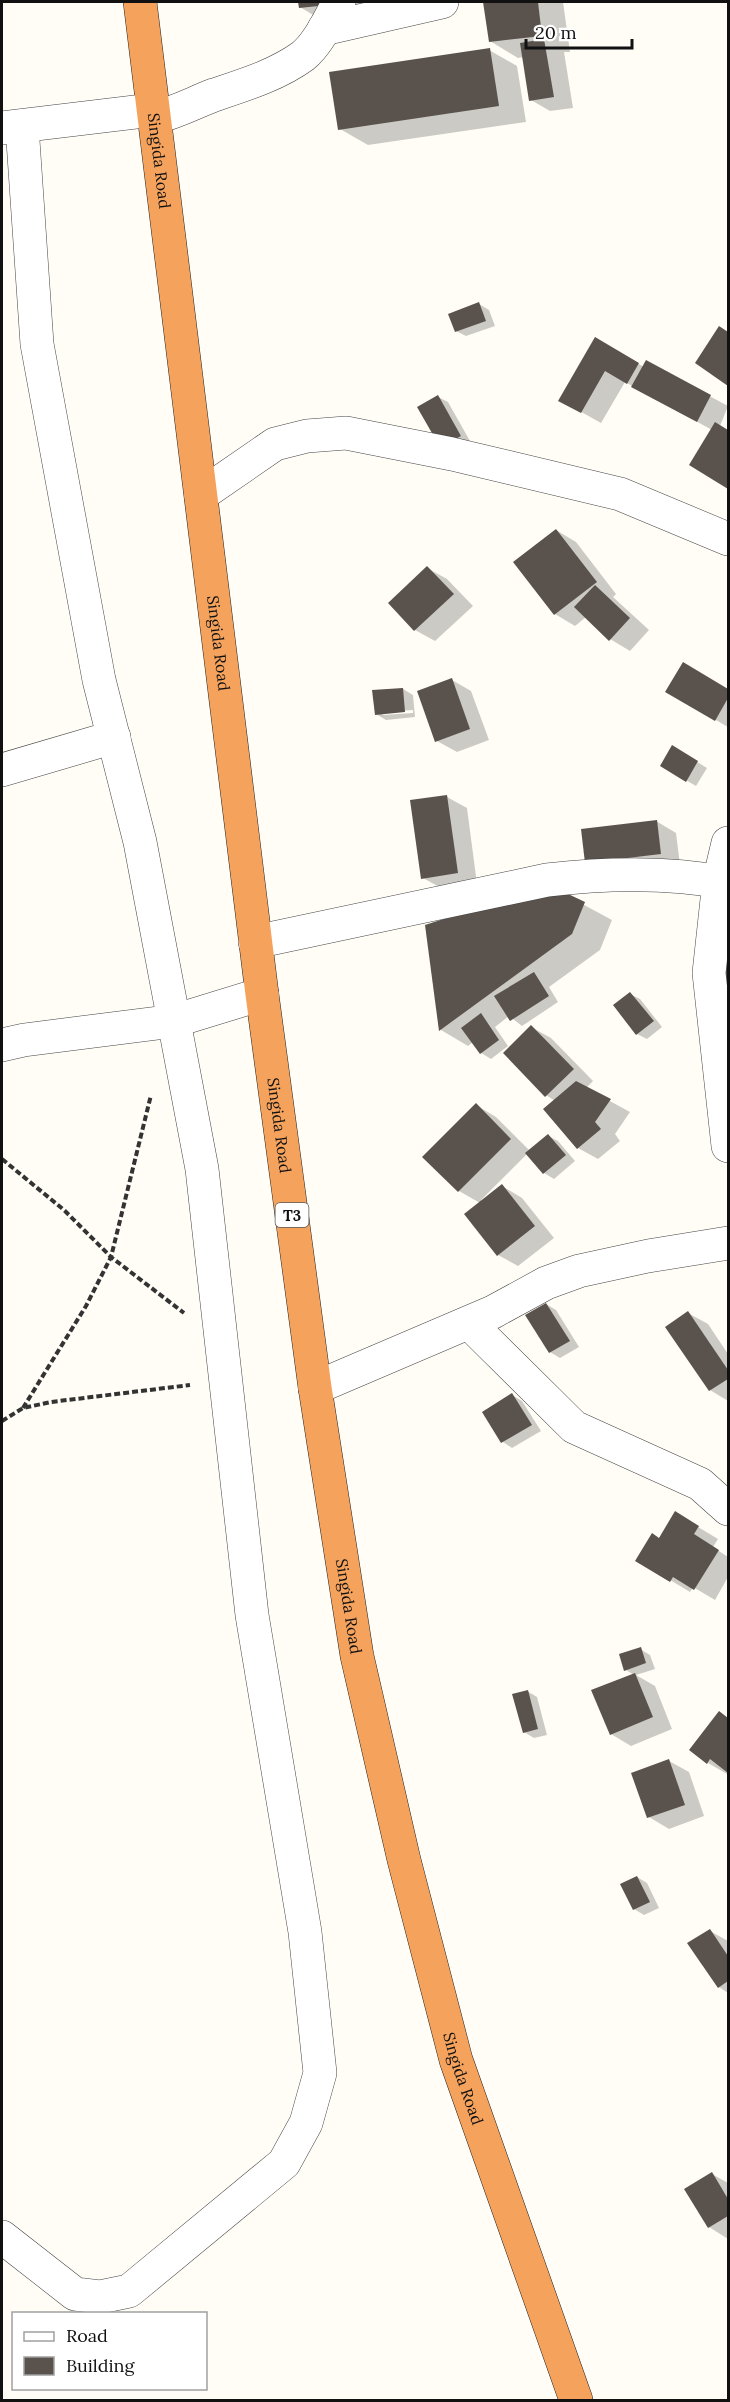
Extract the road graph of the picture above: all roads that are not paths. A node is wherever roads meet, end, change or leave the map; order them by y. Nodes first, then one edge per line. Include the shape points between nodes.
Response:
1 (140, 2) edge
2 (442, 2) edge
3 (331, 15) edge
4 (153, 114) junction
5 (12, 127) edge
6 (201, 495) junction
7 (729, 539) edge
8 (114, 737) junction
9 (2, 770) edge
10 (729, 843) edge
11 (724, 882) edge
12 (255, 942) junction
13 (262, 994) junction
14 (174, 1021) junction
15 (2, 1045) edge
16 (729, 1146) edge
17 (729, 1243) edge
18 (469, 1323) junction
19 (315, 1388) junction
20 (729, 1509) edge
21 (2, 2237) edge
22 (576, 2400) edge

1 - 4 highway, Singida Road / T3
2 - 3 street
3 - 4 street via 304,55 270,74 174,113
4 - 5 street
4 - 6 highway, Singida Road / T3
5 - 8 street via 37,344 99,680
6 - 7 street via 275,444 346,433 620,494
6 - 12 highway, Singida Road / T3
8 - 9 street
8 - 14 street via 140,842
10 - 11 street
11 - 12 street via 616,876 547,880
11 - 16 street via 709,973
12 - 13 highway, Singida Road / T3
13 - 14 street
13 - 19 highway, Singida Road / T3
14 - 15 street
14 - 21 street via 202,1169 252,1615 305,1932 320,2073 306,2123 284,2163 129,2291 100,2297 75,2294
17 - 18 street via 579,1271 546,1283
18 - 19 street
18 - 20 street via 574,1427 700,1484
19 - 22 highway, Singida Road / T3 via 357,1656 404,1860 456,2060

